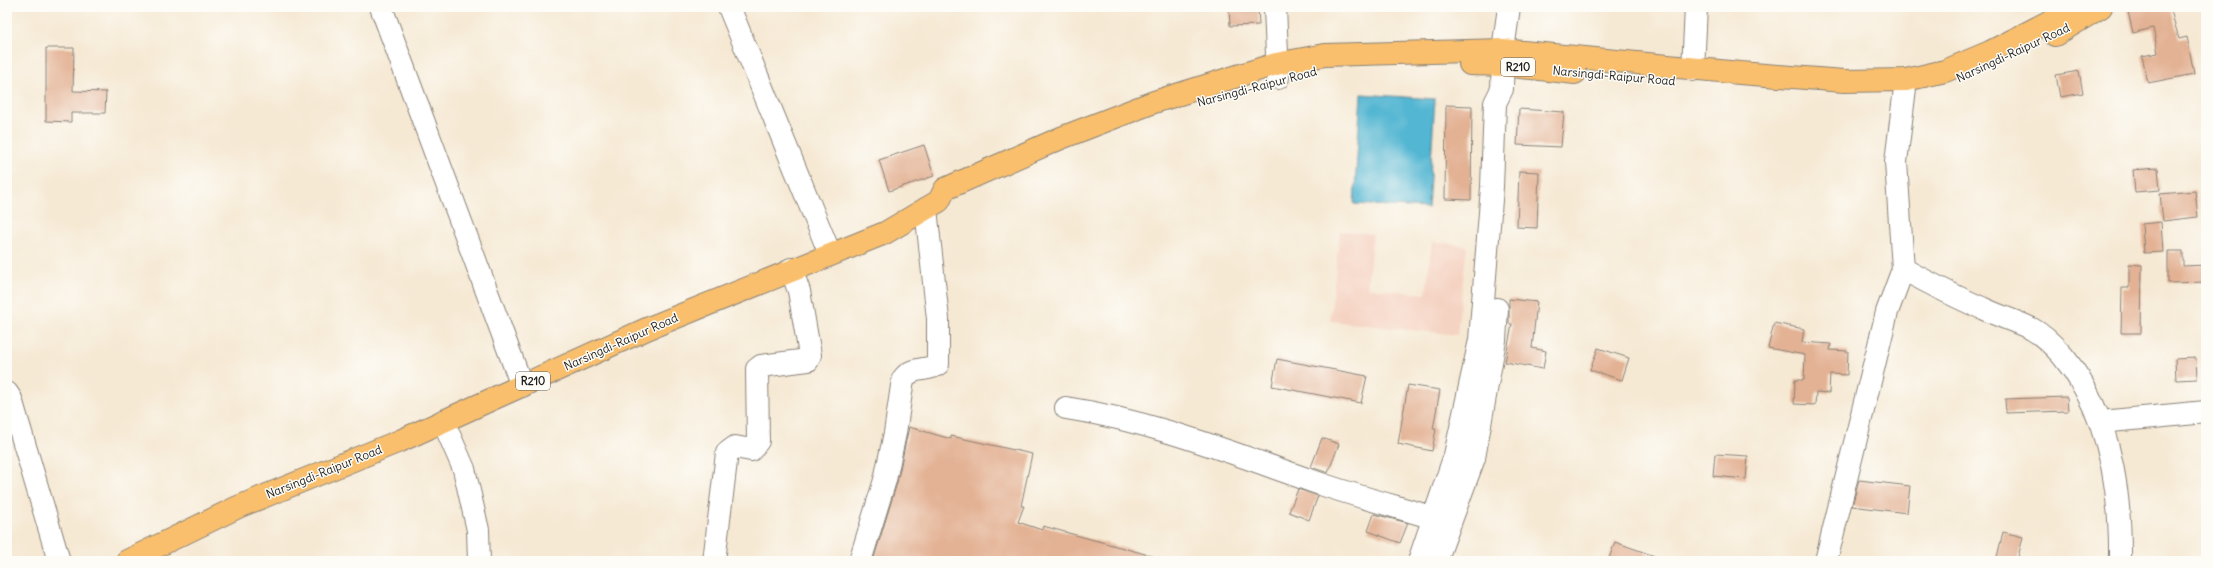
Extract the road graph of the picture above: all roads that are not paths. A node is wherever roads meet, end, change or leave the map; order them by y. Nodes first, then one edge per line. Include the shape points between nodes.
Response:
1 (381, 7) edge
2 (728, 7) edge
3 (1274, 7) edge
4 (1509, 7) edge
5 (1696, 7) edge
6 (2073, 7) edge
7 (2101, 7) edge
8 (1503, 57) junction
9 (1693, 70) junction
10 (1277, 71) junction
11 (1905, 87) junction
12 (1502, 89) junction
13 (933, 205) junction
14 (830, 254) junction
15 (791, 269) junction
16 (1903, 269) junction
17 (522, 386) junction
18 (7, 393) edge
19 (1066, 408) dead end
20 (2206, 412) edge
21 (443, 421) junction
22 (2101, 422) junction
23 (1434, 518) junction
24 (131, 560) edge
25 (59, 561) edge
26 (479, 561) edge
27 (714, 561) edge
28 (860, 561) edge
29 (1419, 561) edge
30 (1436, 561) edge
31 (1826, 561) edge
32 (2120, 561) edge

1 - 17 street
2 - 14 street
3 - 10 street
4 - 8 street
5 - 9 street
6 - 11 main road, Narsingdi-Raipur Road / R210 via 1990,52
7 - 11 main road, Narsingdi-Raipur Road / R210 via 2069,28 1989,68 1949,84
8 - 9 main road, Narsingdi-Raipur Road / R210
8 - 10 main road, Narsingdi-Raipur Road / R210 via 1324,55
8 - 11 main road, Narsingdi-Raipur Road / R210 via 1739,88 1844,95
8 - 12 street
9 - 11 main road, Narsingdi-Raipur Road / R210
10 - 13 main road, Narsingdi-Raipur Road / R210 via 1154,102 1061,138 945,189
11 - 16 street via 1896,162
12 - 23 street via 1495,103 1492,187 1480,340 1455,455
12 - 30 street via 1507,102 1506,184 1495,340 1474,458
13 - 14 main road, Narsingdi-Raipur Road / R210 via 884,233
13 - 28 street via 938,364 916,370 903,379 885,480
14 - 15 main road, Narsingdi-Raipur Road / R210
15 - 17 main road, Narsingdi-Raipur Road / R210 via 649,328
15 - 27 street via 800,291 810,355 808,360 801,363 761,366 758,369 758,441 751,450 734,446 727,453
16 - 22 street via 1981,308 2033,330 2055,348 2070,366 2086,390
16 - 31 street via 1887,312
17 - 21 main road, Narsingdi-Raipur Road / R210
18 - 25 street via 11,399
19 - 23 street via 1094,412 1205,443 1315,482
20 - 22 street
21 - 24 main road, Narsingdi-Raipur Road / R210 via 238,508
21 - 26 street via 464,469 478,530
22 - 32 street via 2115,492
23 - 29 street

